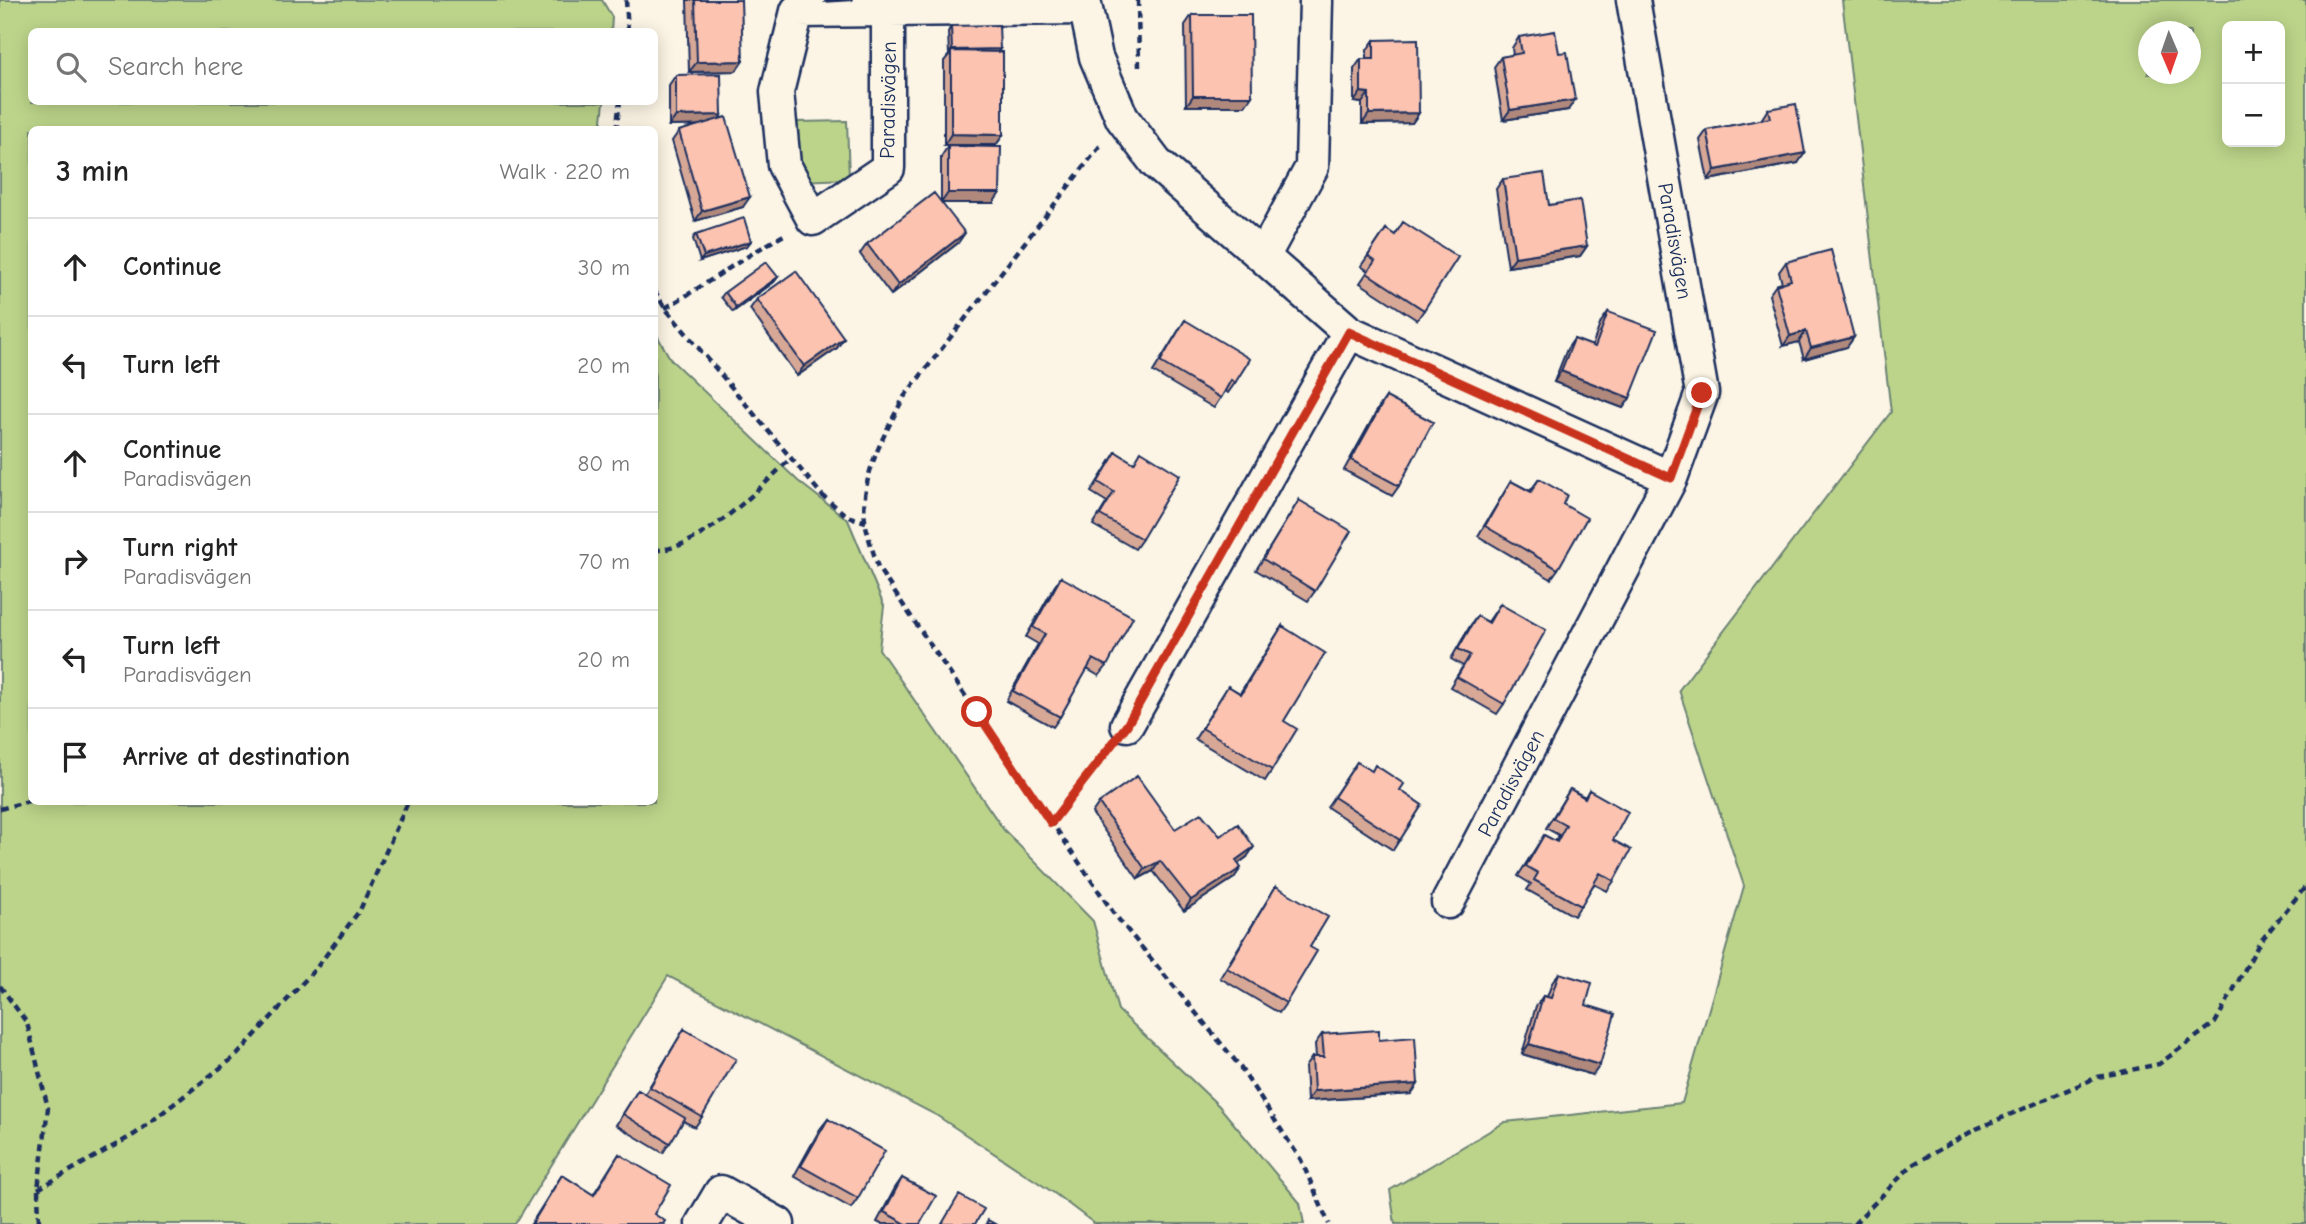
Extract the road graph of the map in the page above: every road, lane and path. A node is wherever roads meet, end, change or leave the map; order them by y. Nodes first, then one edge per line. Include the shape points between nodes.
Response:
1 (626, 0) edge
2 (1138, 0) edge
3 (1316, 0) edge
4 (1633, 0) edge
5 (1084, 4) edge
6 (888, 10) junction
7 (628, 28) edge
8 (620, 105) edge
9 (1122, 118) junction
10 (617, 126) edge
11 (813, 219) junction
12 (1264, 254) junction
13 (658, 296) edge
14 (665, 307) junction
15 (1349, 332) junction
16 (790, 459) junction
17 (1671, 478) junction
18 (866, 522) junction
19 (658, 550) edge
20 (1127, 725) joint
21 (28, 801) edge
22 (407, 805) edge
23 (0, 809) edge
24 (1051, 823) junction
25 (2306, 886) edge
26 (1448, 902) dead end
27 (0, 986) edge
28 (38, 1189) junction
29 (38, 1224) edge
30 (702, 1224) edge
31 (778, 1224) edge
32 (1329, 1224) edge
33 (1854, 1224) edge

1 - 7 path
2 - 9 path via 1140,88
3 - 12 street via 1312,167
4 - 17 street, Paradisvägen via 1702,393
5 - 6 street, Paradisvägen
5 - 9 street, Paradisvägen via 1096,57
6 - 11 street, Paradisvägen via 888,168
6 - 11 street, Paradisvägen via 797,11 777,92 784,165
8 - 10 path
9 - 12 street, Paradisvägen via 1156,163
9 - 18 path via 904,397 879,443 865,499
11 - 14 path
12 - 15 street, Paradisvägen
13 - 14 path
14 - 16 path
15 - 17 street, Paradisvägen
15 - 20 street
16 - 18 path via 847,516
16 - 19 path via 723,521
17 - 26 street, Paradisvägen
18 - 24 path via 878,568
20 - 24 path
21 - 23 path
22 - 28 path via 360,910 317,967 237,1055 135,1134
24 - 32 path via 1115,915 1238,1064 1301,1160
25 - 33 path via 2260,942 2216,1023 2159,1063 2098,1077 1976,1129 1912,1165
27 - 28 path via 27,1023 48,1108
28 - 29 path
30 - 31 street via 721,1192

